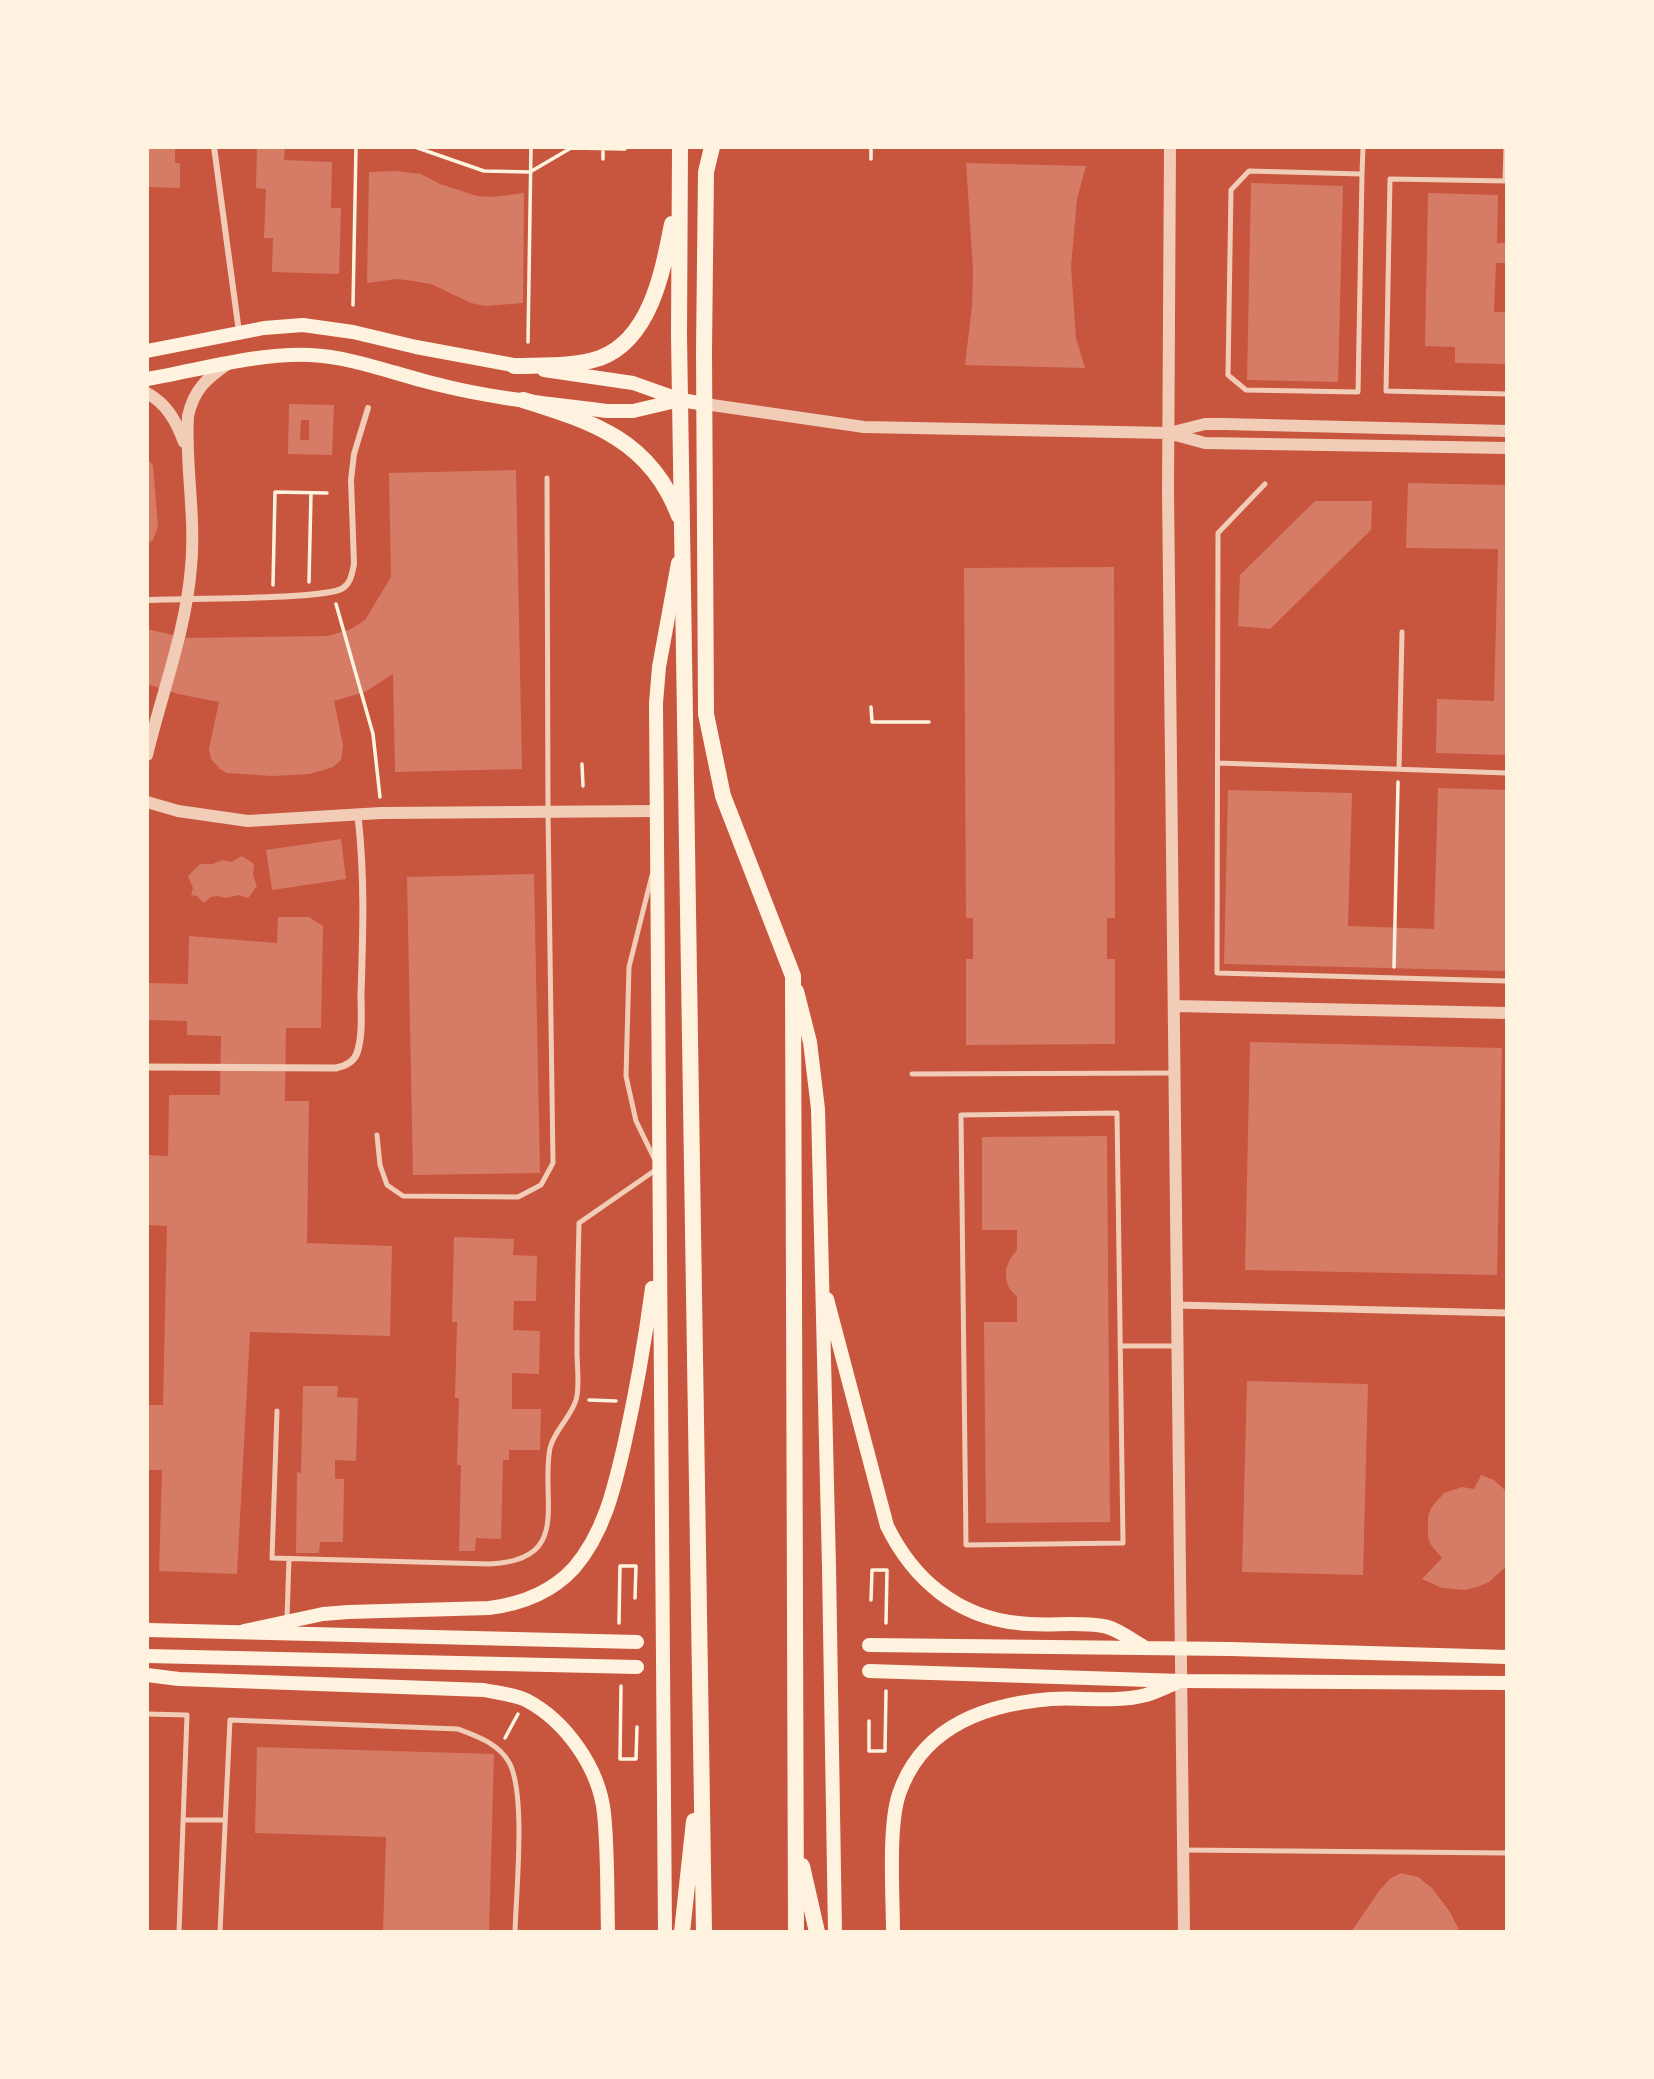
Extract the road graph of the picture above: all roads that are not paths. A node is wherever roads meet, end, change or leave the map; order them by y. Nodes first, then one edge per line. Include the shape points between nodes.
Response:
1 (214, 147) edge
2 (680, 147) edge
3 (712, 147) edge
4 (1170, 147) edge
5 (1363, 147) edge
6 (1506, 147) edge
7 (1362, 174) junction
8 (1506, 181) edge
9 (679, 191) junction
10 (239, 332) junction
11 (147, 351) edge
12 (229, 362) junction
13 (514, 366) junction
14 (147, 379) edge
15 (147, 393) edge
16 (1507, 394) edge
17 (523, 400) junction
18 (681, 400) junction
19 (705, 404) junction
20 (368, 408) dead end
21 (1507, 430) edge
22 (1168, 433) junction
23 (1507, 449) edge
24 (189, 456) junction
25 (547, 478) dead end
26 (1265, 484) dead end
27 (683, 540) junction
28 (188, 598) junction
29 (147, 600) edge
30 (1402, 632) dead end
31 (147, 755) edge
32 (1218, 763) junction
33 (1399, 769) junction
34 (1507, 773) edge
35 (147, 802) edge
36 (657, 811) junction
37 (548, 812) junction
38 (358, 816) junction
39 (657, 859) junction
40 (793, 976) junction
41 (1507, 981) edge
42 (1174, 1006) junction
43 (1507, 1013) edge
44 (147, 1067) edge
45 (1175, 1073) junction
46 (912, 1074) dead end
47 (377, 1135) dead end
48 (659, 1168) junction
49 (659, 1238) junction
50 (821, 1279) junction
51 (1175, 1304) junction
52 (1507, 1313) edge
53 (1120, 1346) junction
54 (1176, 1346) junction
55 (277, 1411) dead end
56 (289, 1559) junction
57 (287, 1621) junction
58 (147, 1630) edge
59 (244, 1631) junction
60 (637, 1642) dead end
61 (869, 1645) dead end
62 (1147, 1648) junction
63 (1180, 1649) junction
64 (147, 1656) edge
65 (1507, 1657) edge
66 (636, 1667) dead end
67 (869, 1671) dead end
68 (147, 1675) edge
69 (1181, 1681) junction
70 (1507, 1683) edge
71 (147, 1714) edge
72 (702, 1749) junction
73 (183, 1820) junction
74 (224, 1820) junction
75 (796, 1833) junction
76 (1183, 1850) junction
77 (1507, 1853) edge
78 (179, 1932) edge
79 (220, 1932) edge
80 (515, 1932) edge
81 (608, 1932) edge
82 (665, 1932) edge
83 (682, 1932) edge
84 (704, 1932) edge
85 (796, 1932) edge
86 (817, 1932) edge
87 (835, 1932) edge
88 (893, 1932) edge
89 (1184, 1932) edge

1 - 10 street
2 - 9 main road
3 - 19 main road via 706,172
4 - 22 street
5 - 7 lane
6 - 8 lane
7 - 7 lane via 1358,392 1247,390 1228,375 1231,190 1249,171
8 - 16 lane via 1390,179 1386,391
9 - 13 main road via 659,280 638,327 625,342 586,362
9 - 18 main road
10 - 11 main road
10 - 13 main road via 318,326
12 - 14 main road
12 - 17 main road via 327,356 446,387
12 - 24 street via 195,393 188,416
13 - 18 main road via 633,383
15 - 24 street via 174,418
17 - 18 main road via 620,411
17 - 27 main road via 589,422 634,449 663,481 679,517
18 - 19 main road
18 - 27 main road
19 - 22 street via 864,427
19 - 40 main road via 706,714 723,796
20 - 28 street via 354,454 354,564 352,578 344,588 333,593
21 - 22 street via 1205,424
22 - 23 street via 1205,443
22 - 42 street
24 - 28 street via 192,562
25 - 37 lane
26 - 32 lane via 1219,533
27 - 36 main road via 656,686
27 - 72 main road
28 - 29 street
28 - 31 street
30 - 33 lane
32 - 33 lane
32 - 41 lane via 1217,973
33 - 34 lane
35 - 38 street via 248,821
36 - 37 street
36 - 39 main road
37 - 38 street
37 - 47 lane via 553,1163 541,1185 518,1197 404,1196 387,1185
38 - 44 street via 364,909 360,1032 352,1061 324,1068
39 - 48 main road
39 - 48 lane via 628,967 626,1076 636,1121
40 - 50 main road via 810,1042 818,1109
40 - 75 main road
42 - 43 street
42 - 45 street
45 - 46 lane
45 - 51 street
48 - 49 main road
48 - 56 lane via 579,1223 576,1400 551,1446 549,1519 538,1546 509,1564
49 - 57 main road via 638,1389 613,1491 602,1522 573,1569 554,1585 512,1605 348,1612
49 - 82 main road
50 - 62 main road via 887,1526 919,1576 939,1593 985,1615 1016,1623 1106,1626
50 - 87 main road
51 - 52 street
51 - 54 street
53 - 53 lane via 1122,1543 966,1545 961,1115 1117,1113
53 - 54 lane
54 - 63 street
55 - 56 lane via 272,1558
56 - 57 lane
57 - 59 main road
58 - 59 main road
59 - 60 main road
61 - 62 main road
62 - 63 main road
63 - 65 main road
63 - 69 street
64 - 66 main road
67 - 69 main road
68 - 81 main road via 484,1690 525,1700 546,1713 574,1741 593,1776 604,1810
69 - 70 main road
69 - 76 street
69 - 88 main road via 1130,1698 1003,1705 960,1721 939,1736 909,1771 898,1795
71 - 73 lane via 187,1715
72 - 83 main road
72 - 84 main road
73 - 74 lane
73 - 78 lane
74 - 79 lane
74 - 80 lane via 230,1720 458,1729 480,1737 510,1763 519,1800
75 - 85 main road
75 - 86 main road
76 - 77 lane
76 - 89 street

